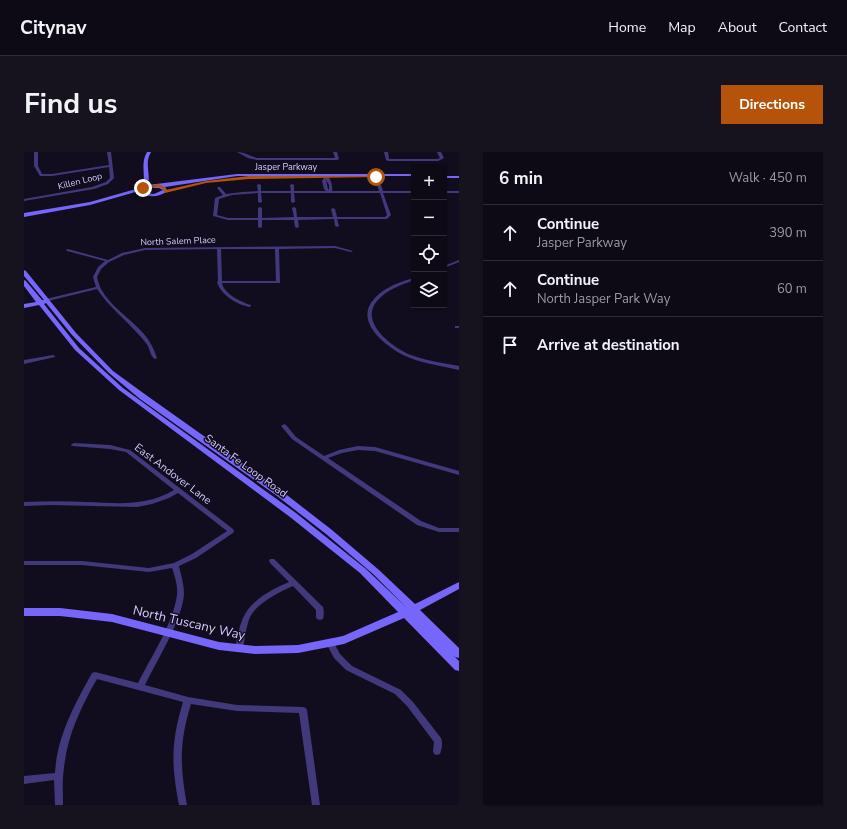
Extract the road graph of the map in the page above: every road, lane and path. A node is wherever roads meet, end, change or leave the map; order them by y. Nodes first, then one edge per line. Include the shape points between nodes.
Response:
1 (36, 152) edge
2 (109, 152) edge
3 (149, 152) edge
4 (153, 152) edge
5 (239, 152) edge
6 (289, 152) edge
7 (336, 152) edge
8 (386, 152) edge
9 (439, 152) edge
10 (290, 159) junction
11 (110, 166) junction
12 (326, 176) junction
13 (411, 176) edge
14 (447, 176) edge
15 (459, 176) edge
16 (259, 185) dead end
17 (292, 185) dead end
18 (379, 185) dead end
19 (159, 186) junction
20 (143, 188) junction
21 (219, 188) dead end
22 (165, 192) junction
23 (259, 192) junction
24 (292, 192) junction
25 (330, 192) junction
26 (349, 192) junction
27 (381, 192) junction
28 (411, 192) edge
29 (447, 192) edge
30 (459, 192) edge
31 (147, 195) junction
32 (225, 195) junction
33 (350, 199) dead end
34 (24, 200) edge
35 (260, 202) dead end
36 (293, 202) dead end
37 (260, 208) dead end
38 (294, 208) dead end
39 (333, 209) dead end
40 (24, 215) edge
41 (24, 218) edge
42 (260, 219) junction
43 (296, 219) junction
44 (336, 219) junction
45 (337, 226) dead end
46 (260, 227) dead end
47 (297, 227) dead end
48 (219, 248) junction
49 (277, 248) junction
50 (68, 250) dead end
51 (351, 251) dead end
52 (108, 261) junction
53 (459, 261) edge
54 (447, 266) edge
55 (24, 272) edge
56 (411, 280) edge
57 (24, 282) edge
58 (220, 282) junction
59 (98, 288) junction
60 (44, 301) junction
61 (24, 306) edge
62 (249, 306) dead end
63 (53, 356) dead end
64 (156, 358) dead end
65 (24, 362) edge
66 (459, 368) edge
67 (284, 426) dead end
68 (74, 446) dead end
69 (323, 458) junction
70 (459, 473) edge
71 (179, 490) junction
72 (24, 504) edge
73 (459, 530) edge
74 (272, 561) dead end
75 (24, 562) edge
76 (175, 565) junction
77 (294, 583) junction
78 (459, 584) edge
79 (410, 611) junction
80 (24, 612) edge
81 (320, 617) dead end
82 (167, 632) junction
83 (330, 643) junction
84 (239, 648) junction
85 (459, 654) edge
86 (459, 667) edge
87 (140, 687) junction
88 (188, 700) junction
89 (437, 751) dead end
90 (59, 776) junction
91 (24, 780) edge
92 (59, 805) edge
93 (183, 805) edge
94 (316, 805) edge

1 - 11 street via 36,166 40,174
2 - 11 street, Killen Loop
3 - 20 street via 144,163 147,178
4 - 19 street via 149,162 153,178
5 - 10 street via 249,158
6 - 10 street
7 - 10 street via 337,159
8 - 9 street via 388,160 441,159
11 - 34 street, Killen Loop via 111,180 104,185
12 - 13 street, Jasper Parkway
12 - 19 street, Jasper Parkway via 237,176
12 - 22 street, Jasper Parkway via 237,178 193,184
12 - 25 street via 324,181 326,189
14 - 15 street
16 - 23 street
17 - 24 street
18 - 27 street
19 - 20 street, Jasper Parkway
19 - 22 street via 165,189
20 - 31 street via 141,193
20 - 40 street via 119,196
21 - 32 street
22 - 31 street, Jasper Parkway
23 - 24 street
23 - 32 street
23 - 35 street
24 - 25 street
24 - 36 street
25 - 26 street
26 - 27 street
26 - 33 street
27 - 28 street
27 - 44 street via 389,217
29 - 30 street
31 - 41 street via 129,196
32 - 42 street via 217,198 216,217
37 - 42 street
38 - 43 street
39 - 44 street
42 - 43 street
42 - 46 street
43 - 44 street
43 - 47 street
44 - 45 street
48 - 49 street, North Salem Place
48 - 52 street, North Salem Place via 145,249 123,254
48 - 58 street
49 - 51 street, North Salem Place via 335,247
49 - 58 street via 278,282
50 - 52 street
52 - 59 street, North Salem Place via 99,268 94,277
53 - 54 street
55 - 60 street, Santa Fe Loop Road
56 - 66 street via 385,291 376,299 370,307 372,327 378,336 406,354
57 - 60 street, Santa Fe Loop Road
58 - 62 street via 224,292 241,304
59 - 60 street
59 - 64 street via 147,339
60 - 61 street
60 - 79 street, Santa Fe Loop Road via 77,349 110,379 293,515
63 - 65 street
67 - 69 street via 294,438
68 - 71 street, East Andover Lane via 110,447 128,451
69 - 70 street via 358,448 375,449
69 - 73 street via 419,523 439,530
71 - 72 street via 167,497 137,505
71 - 76 street, East Andover Lane via 231,531 194,556
74 - 77 street
75 - 76 street via 82,563 149,570
76 - 82 street via 180,596 177,611
77 - 81 street via 320,609
77 - 84 street via 283,587 255,606 248,614
78 - 79 street, North Tuscany Way
79 - 83 street, North Tuscany Way via 348,638
79 - 85 street, Santa Fe Loop Road
79 - 86 street, Santa Fe Loop Road
80 - 82 street, North Tuscany Way via 60,612 112,618
82 - 84 street, North Tuscany Way via 219,646
82 - 87 street
83 - 84 street, North Tuscany Way via 298,649
83 - 89 street via 337,656 349,668 398,692 410,704 438,742
87 - 88 street
87 - 90 street via 95,675 75,711 61,755
88 - 93 street via 180,723 176,753 177,778
88 - 94 street via 237,708 303,710
90 - 91 street
90 - 92 street

